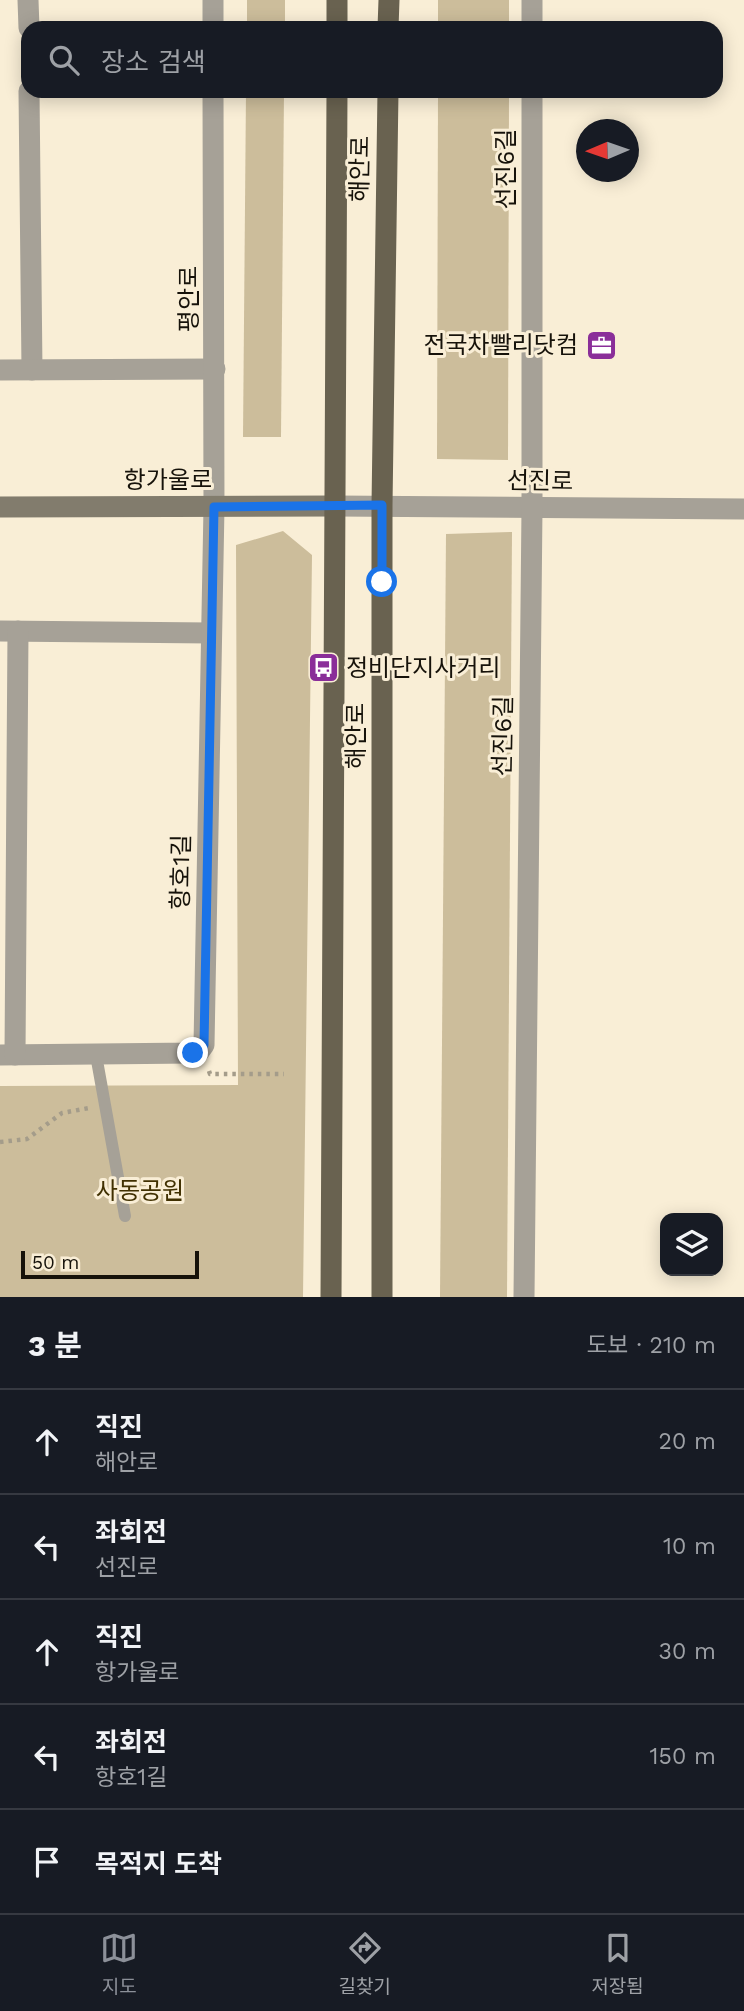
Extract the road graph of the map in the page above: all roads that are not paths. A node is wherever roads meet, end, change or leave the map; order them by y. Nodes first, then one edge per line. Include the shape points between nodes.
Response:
1 (28, 0) edge
2 (213, 0) edge
3 (337, 0) edge
4 (389, 0) edge
5 (532, 0) edge
6 (29, 21) edge
7 (213, 21) edge
8 (337, 21) edge
9 (388, 21) edge
10 (532, 21) edge
11 (29, 98) edge
12 (213, 98) edge
13 (337, 98) edge
14 (388, 98) edge
15 (532, 98) edge
16 (215, 369) junction
17 (0, 370) edge
18 (32, 370) junction
19 (382, 505) junction
20 (335, 506) junction
21 (0, 507) edge
22 (214, 507) junction
23 (532, 508) junction
24 (744, 509) edge
25 (9, 631) edge
26 (211, 633) junction
27 (8, 1055) edge
28 (96, 1055) junction
29 (125, 1216) dead end
30 (331, 1297) edge
31 (382, 1297) edge
32 (524, 1297) edge

1 - 6 street
2 - 7 street
3 - 8 main road
4 - 9 main road
5 - 10 street
11 - 18 street
12 - 16 street, 평안로
13 - 20 main road, 해안로
14 - 19 main road, 해안로
15 - 23 street, 선진6길
16 - 18 street
16 - 22 street, 평안로
17 - 18 street
19 - 20 street, 선진로
19 - 23 street, 선진로
19 - 31 main road, 해안로
20 - 22 main road, 항가울로
20 - 30 main road, 해안로
21 - 22 main road, 항가울로
22 - 26 street, 항호1길
23 - 24 street, 선진로
23 - 32 street, 선진6길
25 - 26 street
25 - 27 street
26 - 28 street, 항호1길 via 204,1045 200,1052
27 - 28 street
28 - 29 lane

